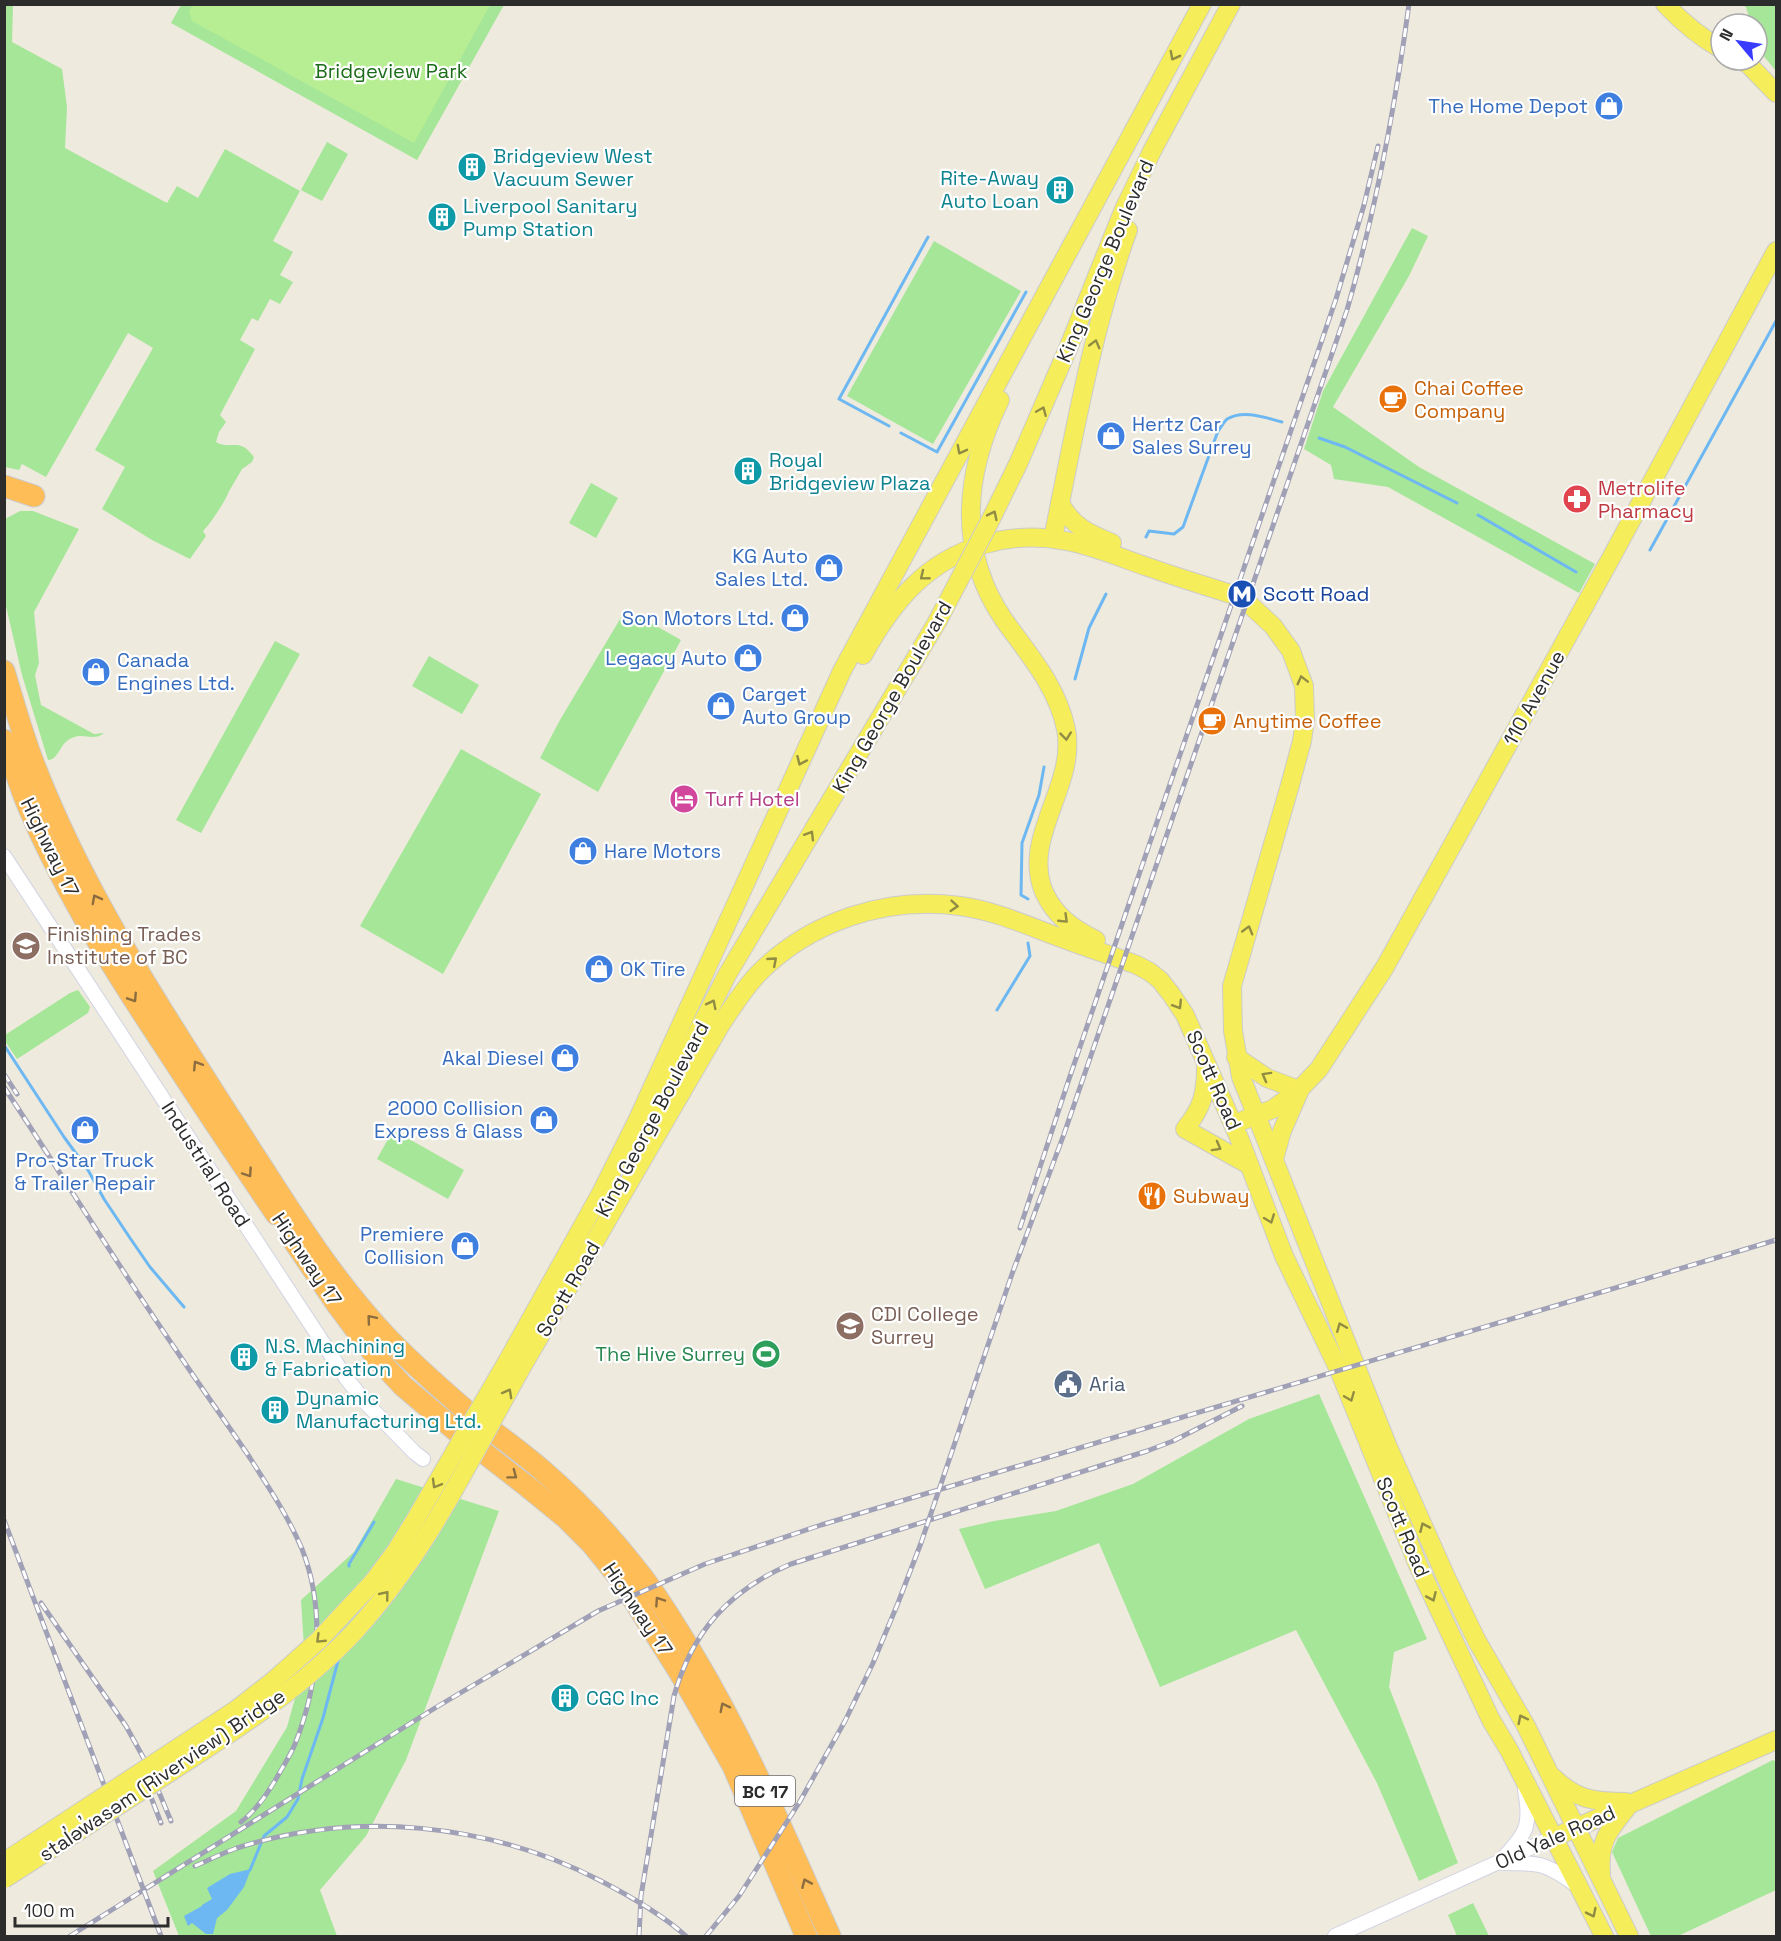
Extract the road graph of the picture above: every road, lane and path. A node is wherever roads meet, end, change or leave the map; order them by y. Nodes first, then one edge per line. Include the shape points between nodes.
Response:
1 (1202, 4) edge
2 (1230, 4) edge
3 (1665, 4) edge
4 (1709, 42) edge
5 (1756, 72) edge
6 (1776, 93) edge
7 (1152, 151) junction
8 (1119, 159) junction
9 (1776, 250) edge
10 (4, 486) edge
11 (4, 502) edge
12 (1060, 503) junction
13 (1053, 538) junction
14 (974, 547) junction
15 (1249, 604) dead end
16 (4, 671) edge
17 (825, 708) junction
18 (4, 740) edge
19 (4, 856) edge
20 (1137, 965) junction
21 (1236, 1057) junction
22 (1206, 1062) junction
23 (1299, 1090) junction
24 (1255, 1116) junction
25 (1233, 1124) junction
26 (1274, 1159) junction
27 (1249, 1165) junction
28 (513, 1366) junction
29 (423, 1459) dead end
30 (1776, 1740) edge
31 (1548, 1772) junction
32 (1523, 1780) junction
33 (1632, 1802) junction
34 (1575, 1828) junction
35 (1554, 1837) junction
36 (4, 1862) edge
37 (1498, 1863) junction
38 (4, 1879) edge
39 (1602, 1881) junction
40 (1581, 1889) junction
41 (806, 1936) edge
42 (830, 1936) edge
43 (1335, 1936) edge
44 (1604, 1936) edge
45 (1629, 1936) edge

1 -> 8 main road, King George Boulevard
2 - 7 main road, King George Boulevard
3 - 4 main road
5 - 6 main road
12 -> 7 main road via 1087,371
28 -> 7 main road, King George Boulevard, bridge via 727,975 937,622 1018,464
8 - 14 main road via 1080,248 982,442 972,485
8 -> 17 main road, King George Boulevard
9 - 23 main road, 110 Avenue via 1680,433 1390,957 1320,1069
10 - 11 highway via 34,496
12 - 13 main road
12 - 13 main road via 1082,530 1210,581 1227,593
13 - 14 main road via 1017,538
14 -> 17 main road via 913,585
14 -> 20 main road via 983,579 1000,612 1048,681 1066,730 1064,773 1040,844 1040,881 1059,916 1077,931
21 -> 15 main road, Scott Road via 1232,986 1305,720 1304,686 1291,651 1273,626
42 -> 16 highway, Highway 17 / BC 17 via 718,1695 639,1572 594,1519 543,1470 468,1411 384,1334 302,1228 100,906 30,754
17 -> 28 main road, King George Boulevard via 638,1119
18 -> 41 highway, Highway 17 / BC 17 via 29,806 83,915 215,1125 338,1306 403,1386 566,1518 621,1580 681,1673 733,1766
19 - 29 street, Industrial Road via 346,1378
20 -> 22 main road, Scott Road via 1160,980 1171,994
28 -> 20 main road, Scott Road via 720,1026 757,975 786,949 824,926 858,913 915,903 961,906 999,915
23 -> 21 main road via 1268,1078
21 - 24 main road, Scott Road
22 - 25 main road, Scott Road
22 -> 27 main road via 1201,1107 1185,1130
23 - 24 main road, 110 Avenue via 1273,1109
23 - 26 main road
24 - 25 main road, 110 Avenue
24 - 26 main road, Scott Road
25 - 27 main road, Scott Road
31 -> 26 main road, Scott Road via 1477,1641 1388,1447
27 -> 32 main road, Scott Road via 1284,1256 1339,1370 1440,1613
28 -> 36 main road, stal̕əw̓asəm (Riverview) Bridge, bridge via 396,1551 319,1640 237,1709
38 -> 28 main road, stal̕əw̓asəm (Riverview) Bridge, bridge via 233,1732 289,1691 355,1631 419,1550
30 - 33 main road, Old Yale Road
31 - 33 main road via 1565,1789 1585,1799
31 - 34 main road, Scott Road
32 - 35 main road, Scott Road
32 - 37 street via 1529,1811 1526,1828 1519,1842
33 - 34 main road, Old Yale Road
33 - 39 main road via 1603,1842
34 - 35 main road, Old Yale Road
34 - 39 main road, Scott Road
35 - 37 street, Old Yale Road
35 - 40 main road, Scott Road
37 - 40 street via 1544,1865
37 - 43 street, Old Yale Road
39 - 45 main road, Scott Road
40 -> 44 main road, Scott Road

